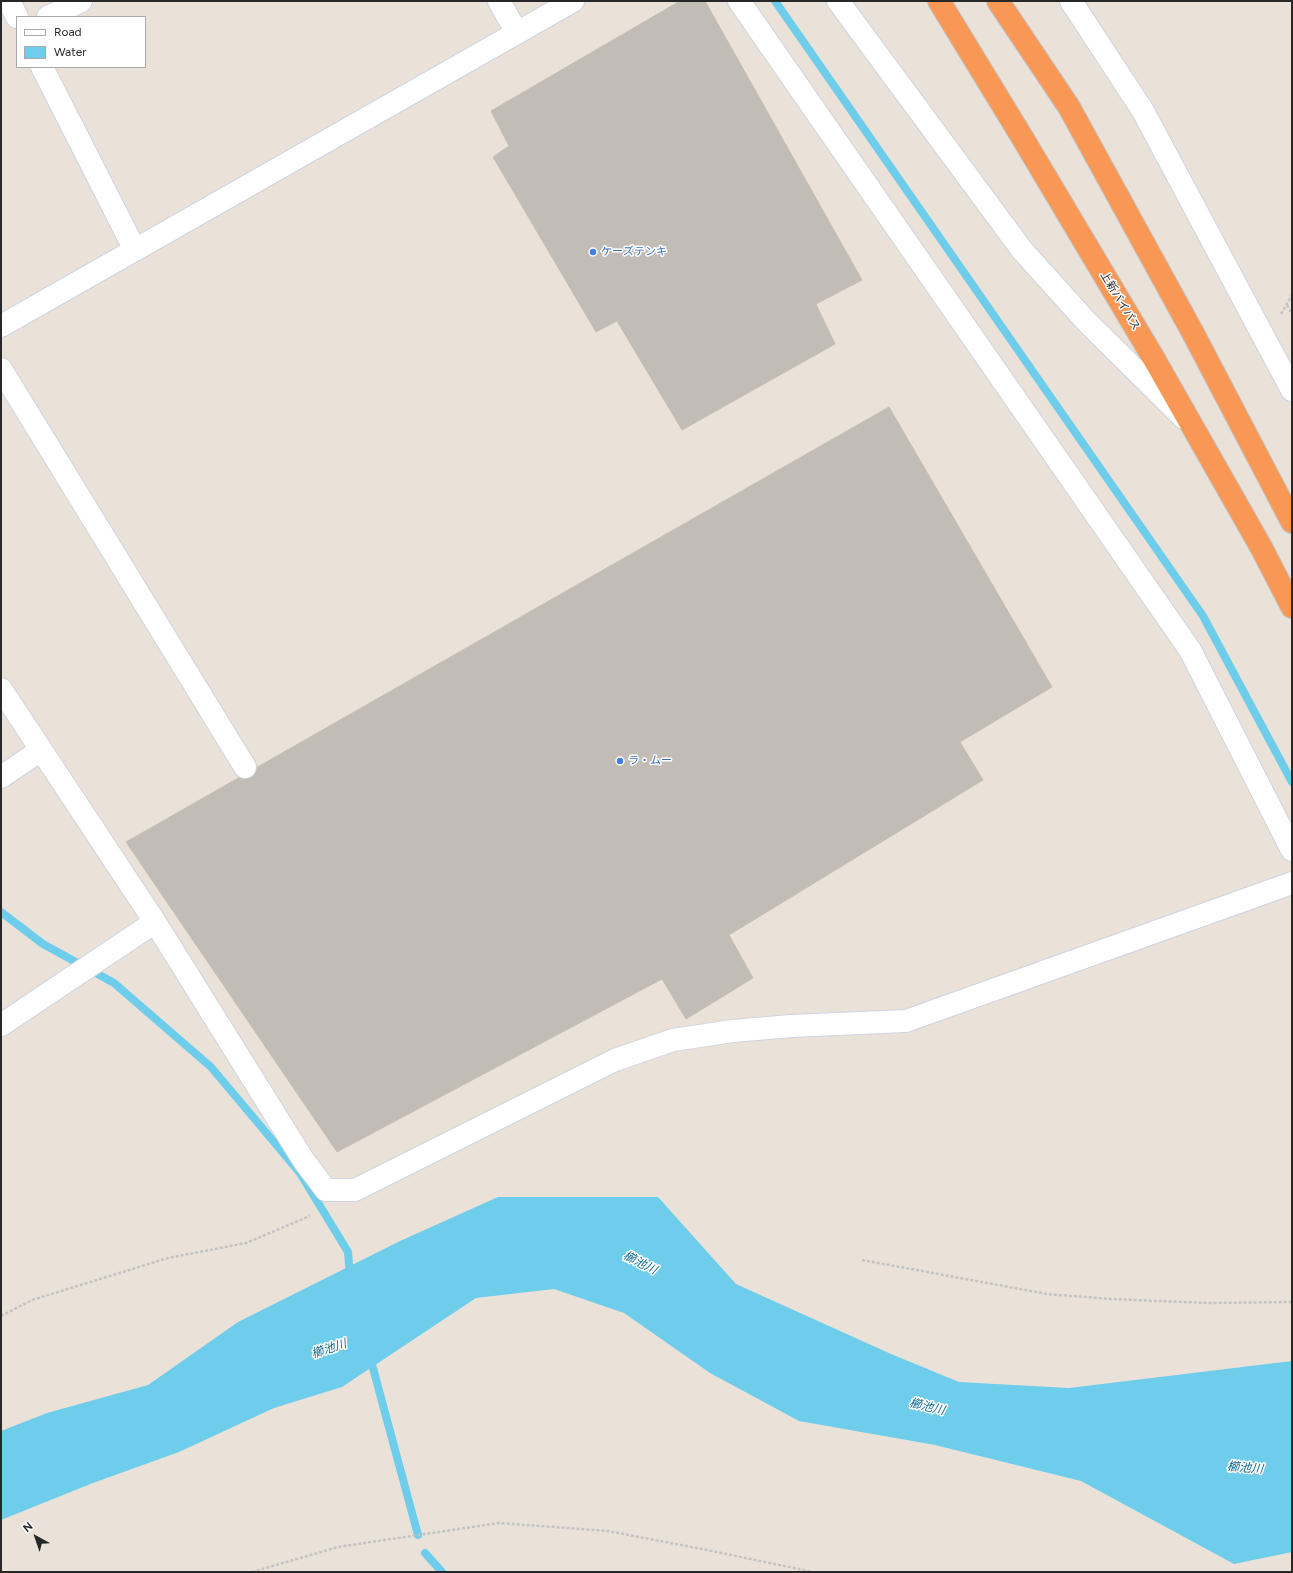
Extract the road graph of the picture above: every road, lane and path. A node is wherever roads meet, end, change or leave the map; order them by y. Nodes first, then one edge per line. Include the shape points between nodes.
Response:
1 (9, 1) edge
2 (81, 1) edge
3 (499, 1) edge
4 (573, 1) edge
5 (739, 1) edge
6 (838, 1) edge
7 (939, 1) edge
8 (998, 1) edge
9 (1071, 1) edge
10 (16, 16) edge
11 (50, 16) edge
12 (517, 33) junction
13 (43, 68) edge
14 (135, 250) junction
15 (1292, 295) edge
16 (1292, 314) edge
17 (1, 326) edge
18 (1, 369) edge
19 (1292, 390) edge
20 (1193, 426) junction
21 (1292, 522) edge
22 (1292, 607) edge
23 (1, 689) edge
24 (41, 750) junction
25 (245, 767) dead end
26 (1, 777) edge
27 (1292, 850) edge
28 (1292, 883) edge
29 (155, 922) junction
30 (1, 1025) edge
31 (310, 1216) dead end
32 (862, 1260) dead end
33 (1292, 1302) edge
34 (1, 1316) edge
35 (252, 1572) edge
36 (813, 1572) edge

1 - 10 street
2 - 11 street
3 - 12 street
4 - 12 street
5 - 27 street via 1190,650
6 - 20 street via 1022,250 1085,320
7 - 20 highway, 上新バイパス
8 - 21 highway via 1068,107
9 - 19 street via 1143,111
12 - 14 street
13 - 14 street
14 - 17 street
15 - 16 path via 1287,305
18 - 25 street
20 - 22 highway, 上新バイパス
23 - 24 street
24 - 26 street
24 - 29 street
28 - 29 street via 906,1021 791,1026 673,1040 615,1060 355,1190 326,1190 304,1161
29 - 30 street
31 - 34 path via 246,1243 168,1258 32,1300
32 - 33 path via 1047,1294 1206,1303
35 - 36 path via 338,1547 499,1523 608,1531

